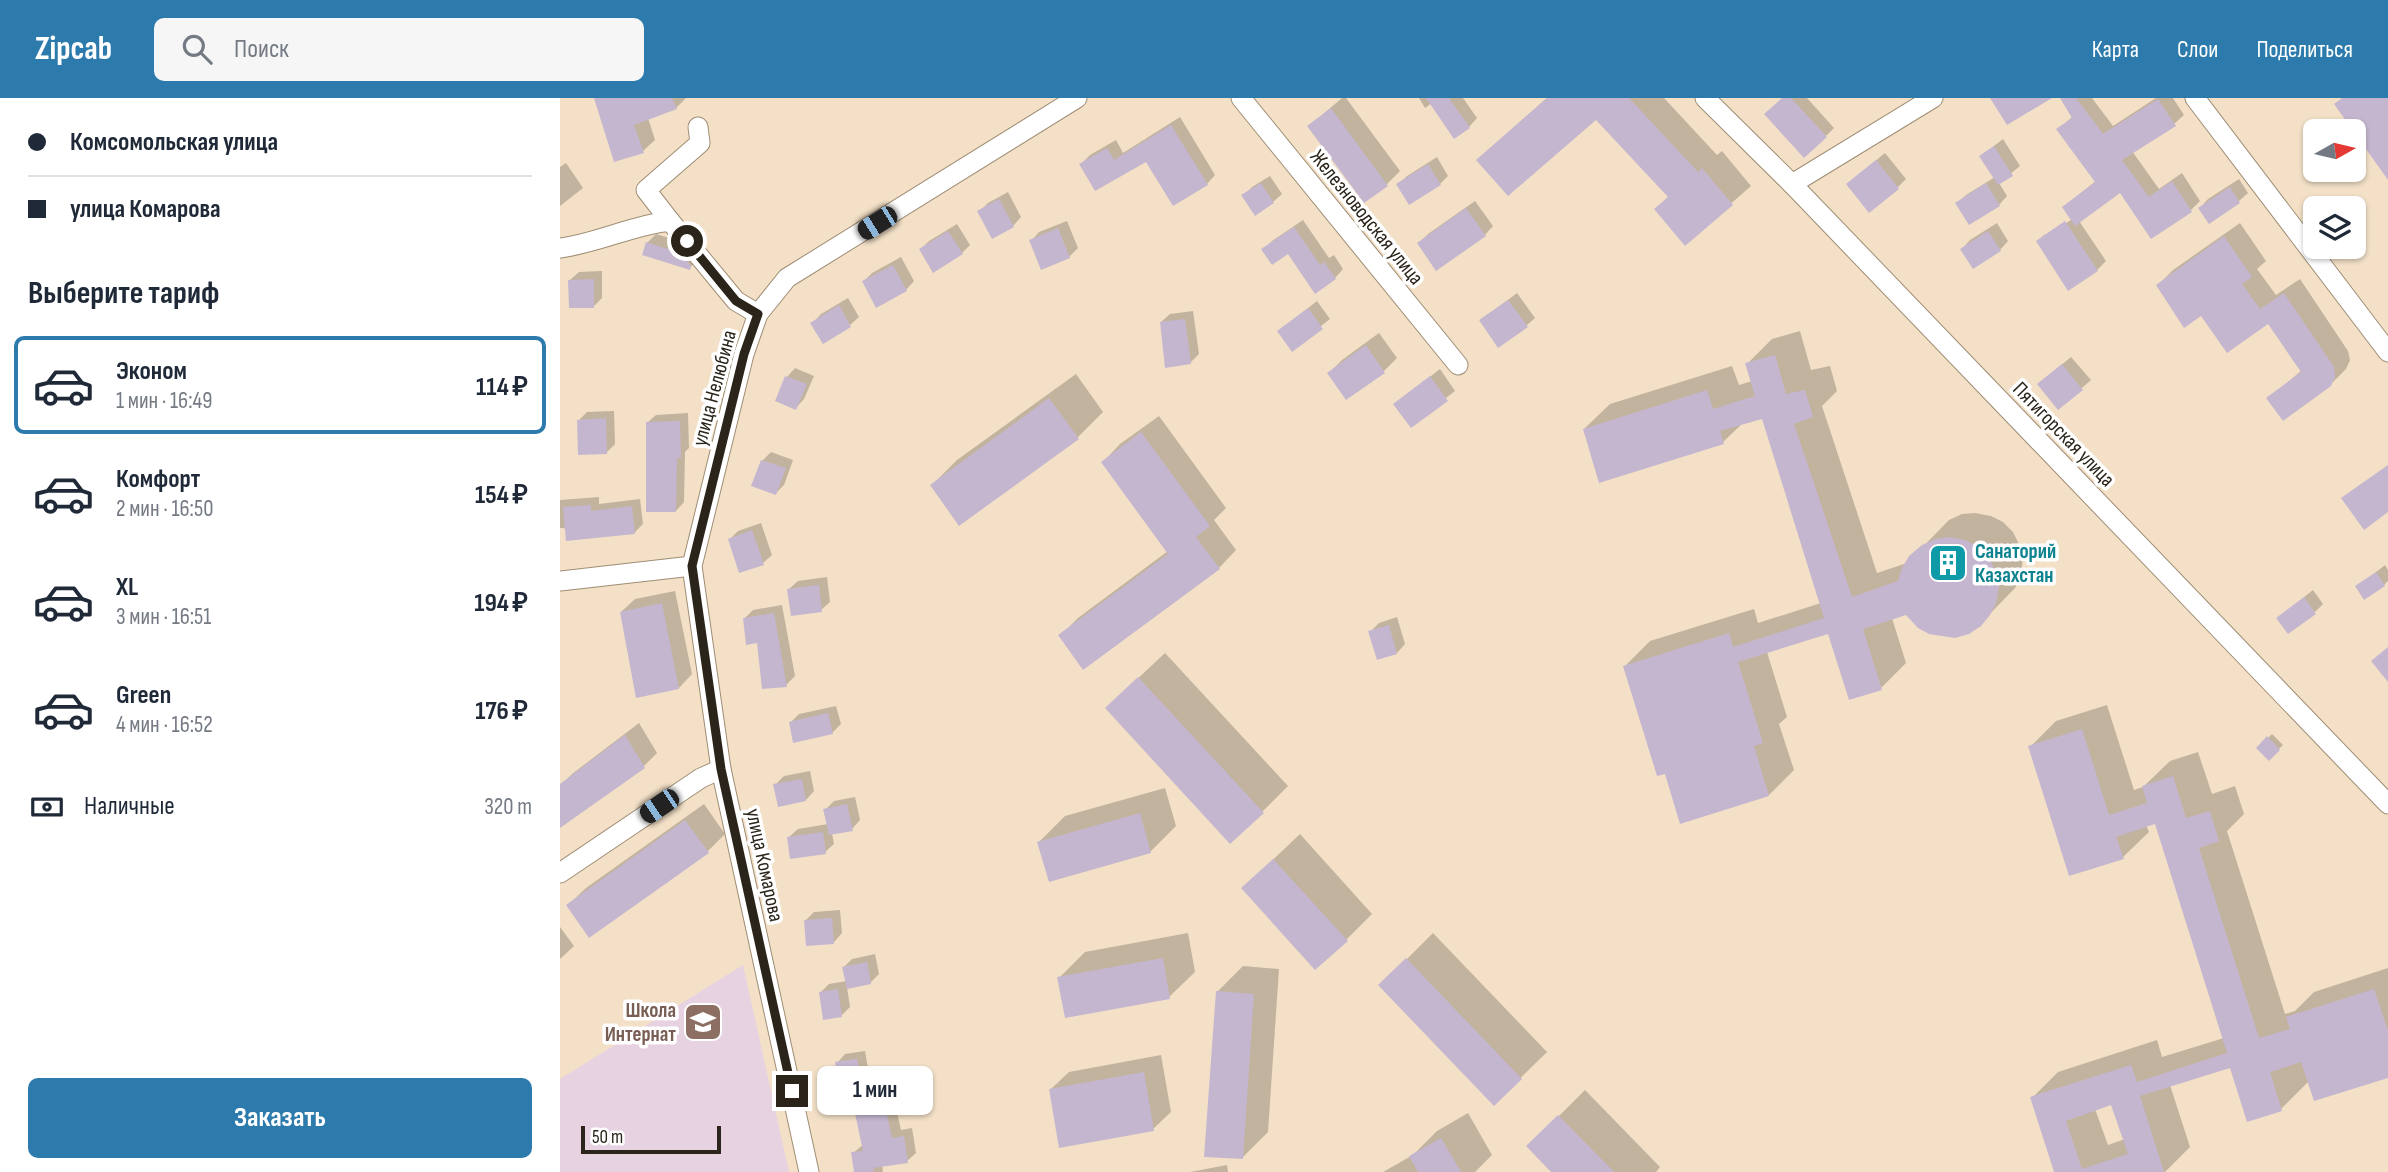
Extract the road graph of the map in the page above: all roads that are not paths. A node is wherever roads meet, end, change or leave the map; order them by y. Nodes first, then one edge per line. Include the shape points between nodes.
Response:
1 (1077, 98) edge
2 (1241, 98) edge
3 (1705, 98) edge
4 (1933, 98) edge
5 (2195, 98) edge
6 (698, 127) dead end
7 (1792, 184) junction
8 (670, 221) junction
9 (560, 248) edge
10 (758, 314) junction
11 (2388, 352) edge
12 (1458, 365) dead end
13 (692, 566) junction
14 (560, 581) edge
15 (721, 769) junction
16 (2388, 804) edge
17 (560, 873) edge
18 (810, 1172) edge

1 - 10 street, улица Нелюбина via 787,278
2 - 12 street, Железноводская улица
3 - 7 street, Пятигорская улица
4 - 7 street
5 - 11 street
6 - 8 street via 700,143 646,190
7 - 16 street, Пятигорская улица
8 - 9 street
8 - 10 street via 736,301
10 - 13 street, улица Нелюбина
13 - 14 street
13 - 15 street, улица Комарова
15 - 17 street
15 - 18 street, улица Комарова

